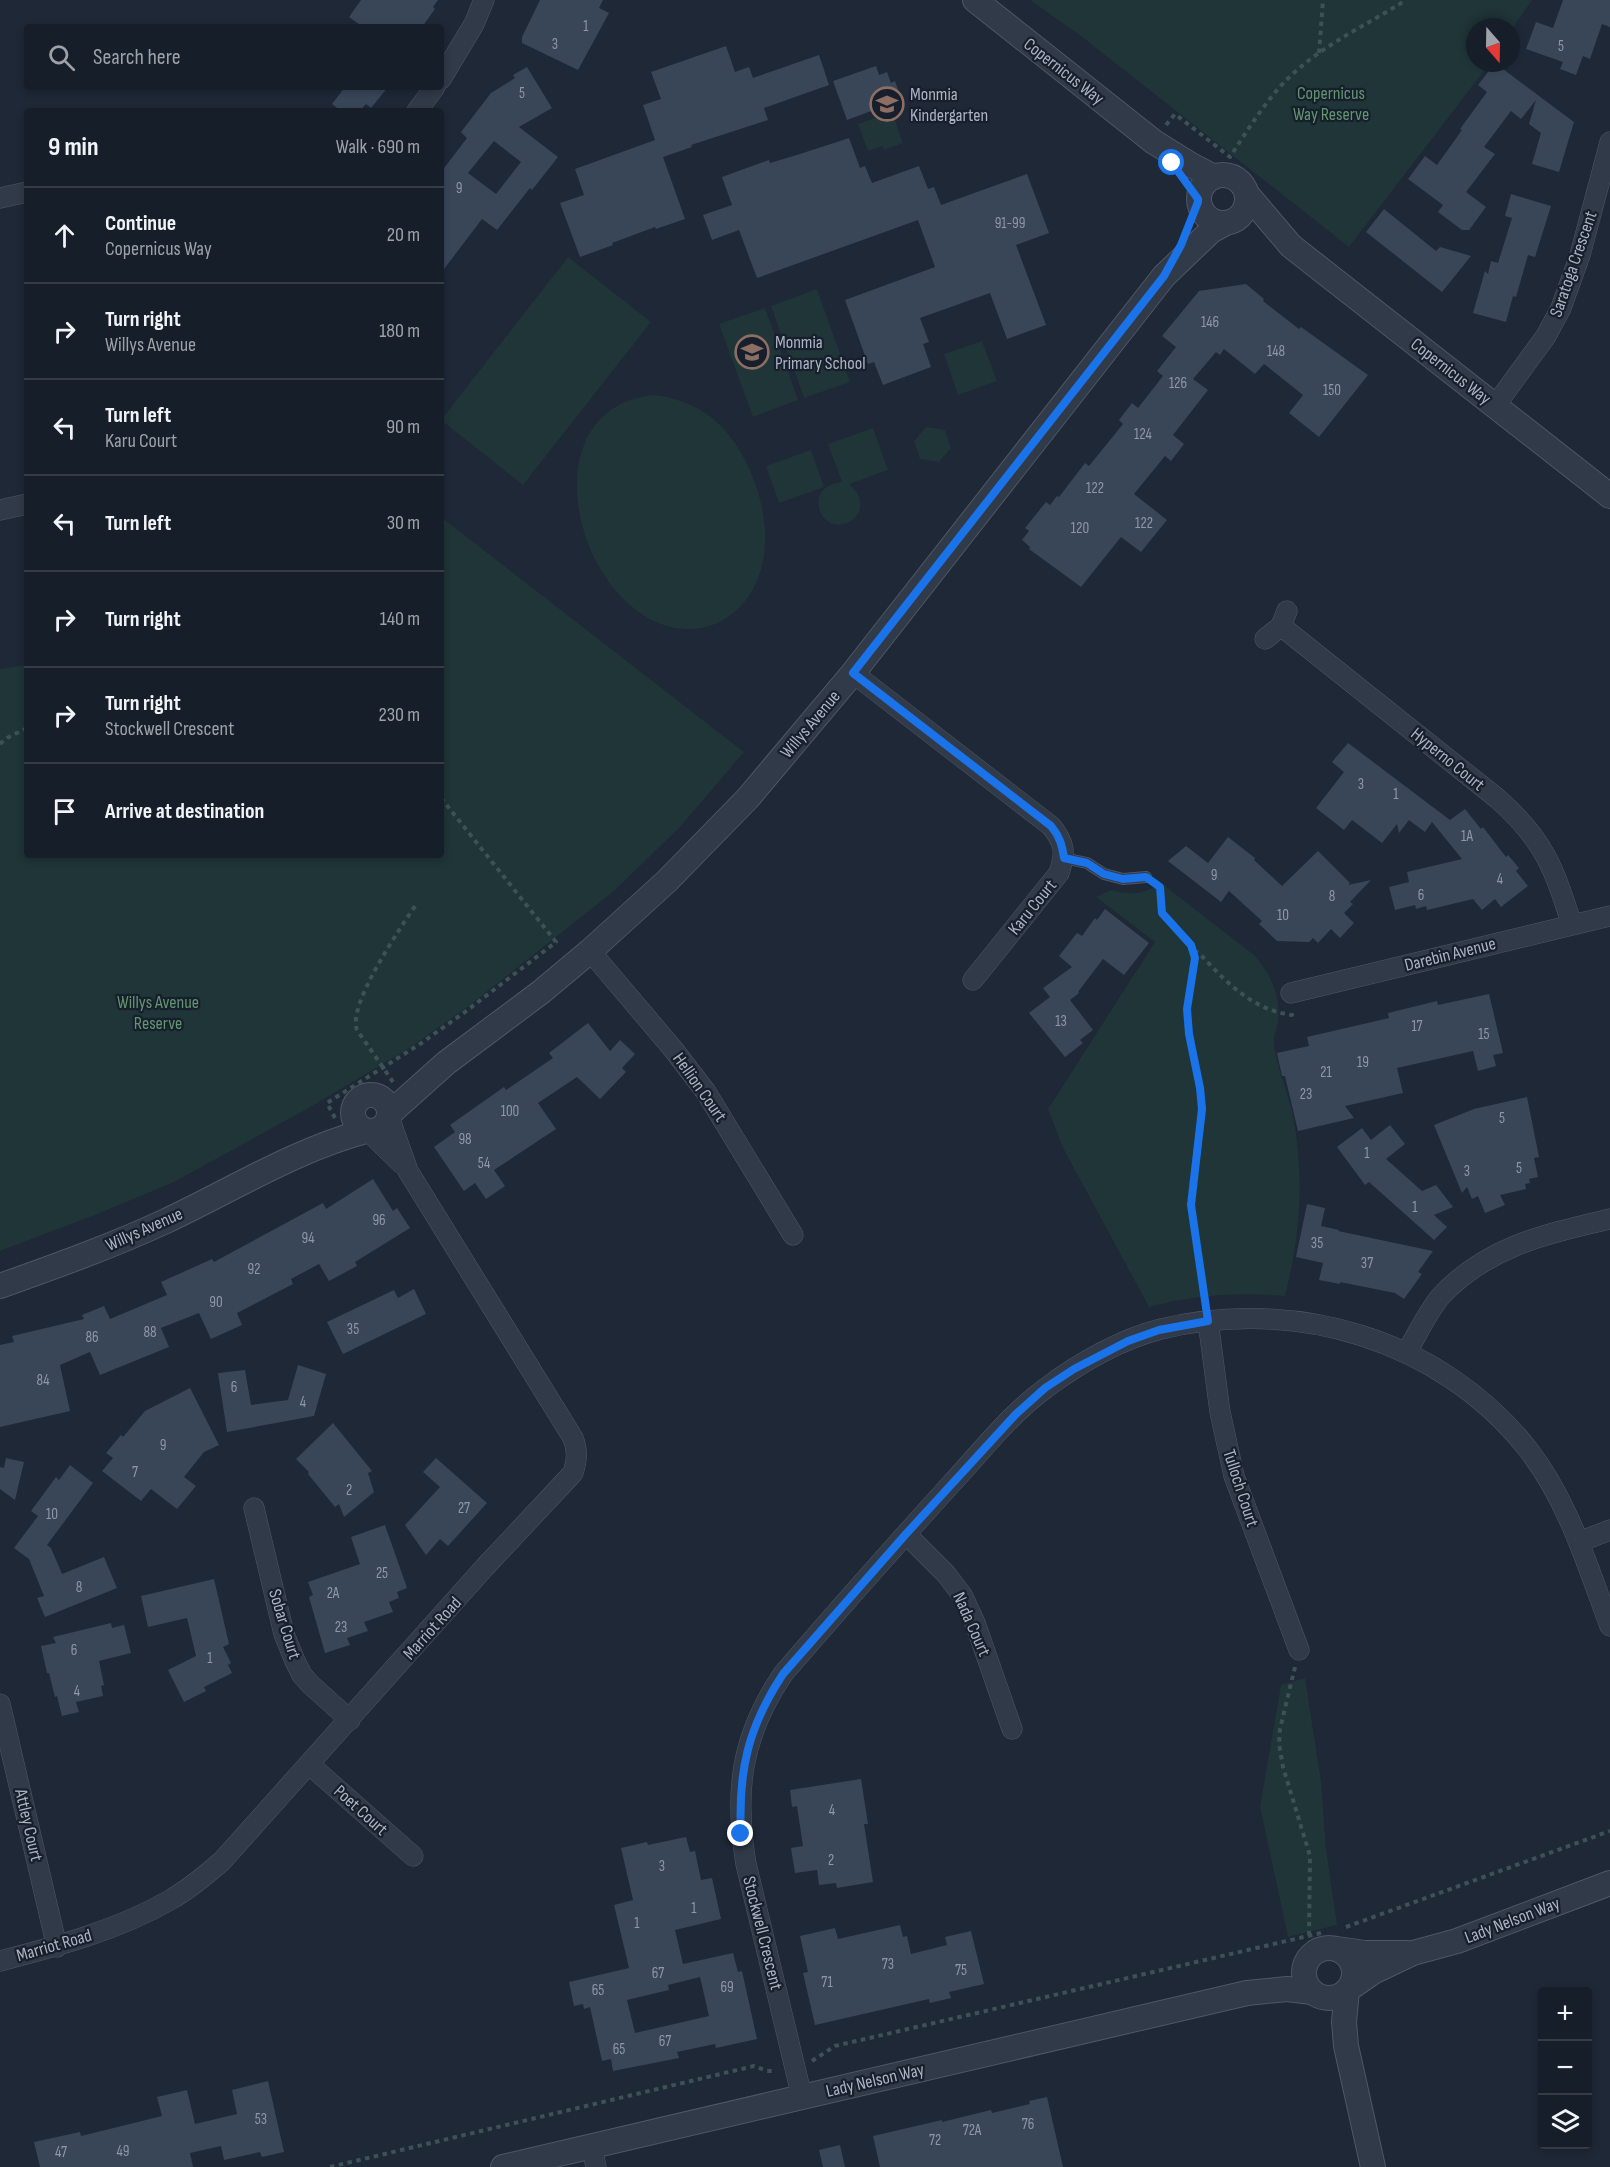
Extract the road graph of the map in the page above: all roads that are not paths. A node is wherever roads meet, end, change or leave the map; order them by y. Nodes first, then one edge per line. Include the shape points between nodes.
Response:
1 (484, 0) edge
2 (975, 0) edge
3 (444, 75) edge
4 (433, 90) edge
5 (419, 108) edge
6 (1154, 142) junction
7 (1610, 142) edge
8 (1214, 177) junction
9 (24, 193) edge
10 (1246, 193) junction
11 (0, 198) edge
12 (1198, 201) junction
13 (1229, 223) junction
14 (1292, 246) junction
15 (1164, 276) junction
16 (1496, 406) junction
17 (1610, 496) edge
18 (24, 505) edge
19 (0, 510) edge
20 (1265, 639) dead end
21 (853, 673) junction
22 (1064, 858) junction
23 (1146, 877) road end
24 (1610, 916) edge
25 (1572, 925) junction
26 (590, 951) junction
27 (973, 980) dead end
28 (1290, 992) road end
29 (446, 1063) junction
30 (362, 1102) junction
31 (389, 1116) junction
32 (367, 1131) junction
33 (282, 1162) junction
34 (408, 1171) junction
35 (1610, 1219) edge
36 (793, 1235) dead end
37 (0, 1286) edge
38 (1208, 1321) junction
39 (1406, 1353) junction
40 (254, 1508) dead end
41 (1610, 1530) edge
42 (906, 1534) junction
43 (1579, 1542) junction
44 (1610, 1626) edge
45 (1299, 1650) road end
46 (0, 1704) edge
47 (350, 1720) junction
48 (1012, 1729) dead end
49 (310, 1765) junction
50 (413, 1856) dead end
51 (1610, 1883) edge
52 (1335, 1936) junction
53 (57, 1947) junction
54 (1308, 1947) junction
55 (1413, 1953) junction
56 (0, 1961) edge
57 (1349, 1989) junction
58 (1247, 1993) junction
59 (1315, 1994) junction
60 (1346, 2046) junction
61 (802, 2097) junction
62 (594, 2157) edge
63 (503, 2167) edge
64 (1373, 2167) edge

1 - 3 street
2 - 6 street, Copernicus Way
4 - 5 street
6 - 8 street, Copernicus Way
6 - 12 street, Copernicus Way
7 - 16 street, Saratoga Crescent via 1580,255 1561,308
8 - 10 street via 1230,176
8 - 12 street via 1203,185
9 - 11 street
10 - 13 street via 1246,206 1239,218
10 - 14 street, Copernicus Way
12 - 13 street via 1204,216 1217,223
12 - 15 street, Willys Avenue
13 - 14 street, Copernicus Way via 1249,226
13 - 15 street, Willys Avenue via 1211,231
14 - 16 street, Copernicus Way
15 - 21 street, Willys Avenue
16 - 17 street, Copernicus Way
18 - 19 street
20 - 25 street, Hyperno Court via 1284,619 1521,819 1552,869
21 - 22 street, Karu Court via 1051,826 1059,836
21 - 26 street, Willys Avenue via 748,798 667,881
22 - 23 lane via 1087,863 1104,874 1123,879
22 - 27 street, Karu Court via 1059,873
24 - 25 street, Darebin Avenue
25 - 28 street, Darebin Avenue
26 - 29 street, Willys Avenue
26 - 36 street, Hellion Court via 706,1092
29 - 30 street, Willys Avenue
29 - 31 street, Willys Avenue
30 - 31 street via 382,1099
30 - 32 street via 354,1120
30 - 33 street, Willys Avenue via 339,1124
31 - 32 street via 379,1129
31 - 34 street, Marriot Road
32 - 33 street, Willys Avenue
32 - 34 street, Marriot Road
33 - 37 street, Willys Avenue via 112,1244
34 - 47 street, Marriot Road via 573,1438 577,1460 573,1473
35 - 39 street via 1541,1235 1506,1248 1471,1270 1440,1298
38 - 39 street, Stockwell Crescent via 1277,1319 1323,1325
38 - 42 street, Stockwell Crescent via 1159,1330 1128,1341 1045,1388 1016,1414
38 - 45 street, Tulloch Court via 1220,1412 1234,1476
39 - 43 street, Stockwell Crescent via 1462,1387 1511,1429 1556,1492
40 - 47 street, Sobar Court via 284,1634 295,1661 311,1685
41 - 43 street
42 - 48 street, Nada Court via 962,1595
42 - 61 street, Stockwell Crescent via 783,1674 755,1724 743,1770 739,1804 746,1864
43 - 44 street, Stockwell Crescent
46 - 53 street, Attley Court
47 - 49 street, Marriot Road
49 - 50 street, Poet Court
49 - 53 street, Marriot Road via 222,1861 200,1879 144,1914
51 - 55 street, Lady Nelson Way via 1457,1941
52 - 54 street, Lady Nelson Way via 1321,1949
52 - 55 street, Lady Nelson Way via 1365,1953
52 - 57 street via 1353,1965
53 - 56 street, Marriot Road
54 - 58 street, Lady Nelson Way
54 - 59 street via 1304,1980
55 - 57 street, Lady Nelson Way via 1373,1972
57 - 59 street, Lady Nelson Way via 1334,1998
57 - 60 street via 1344,2022
58 - 59 street, Lady Nelson Way via 1287,1989
58 - 61 street, Lady Nelson Way
59 - 60 street
60 - 64 street
61 - 62 street, Lady Nelson Way
62 - 63 street, Lady Nelson Way

